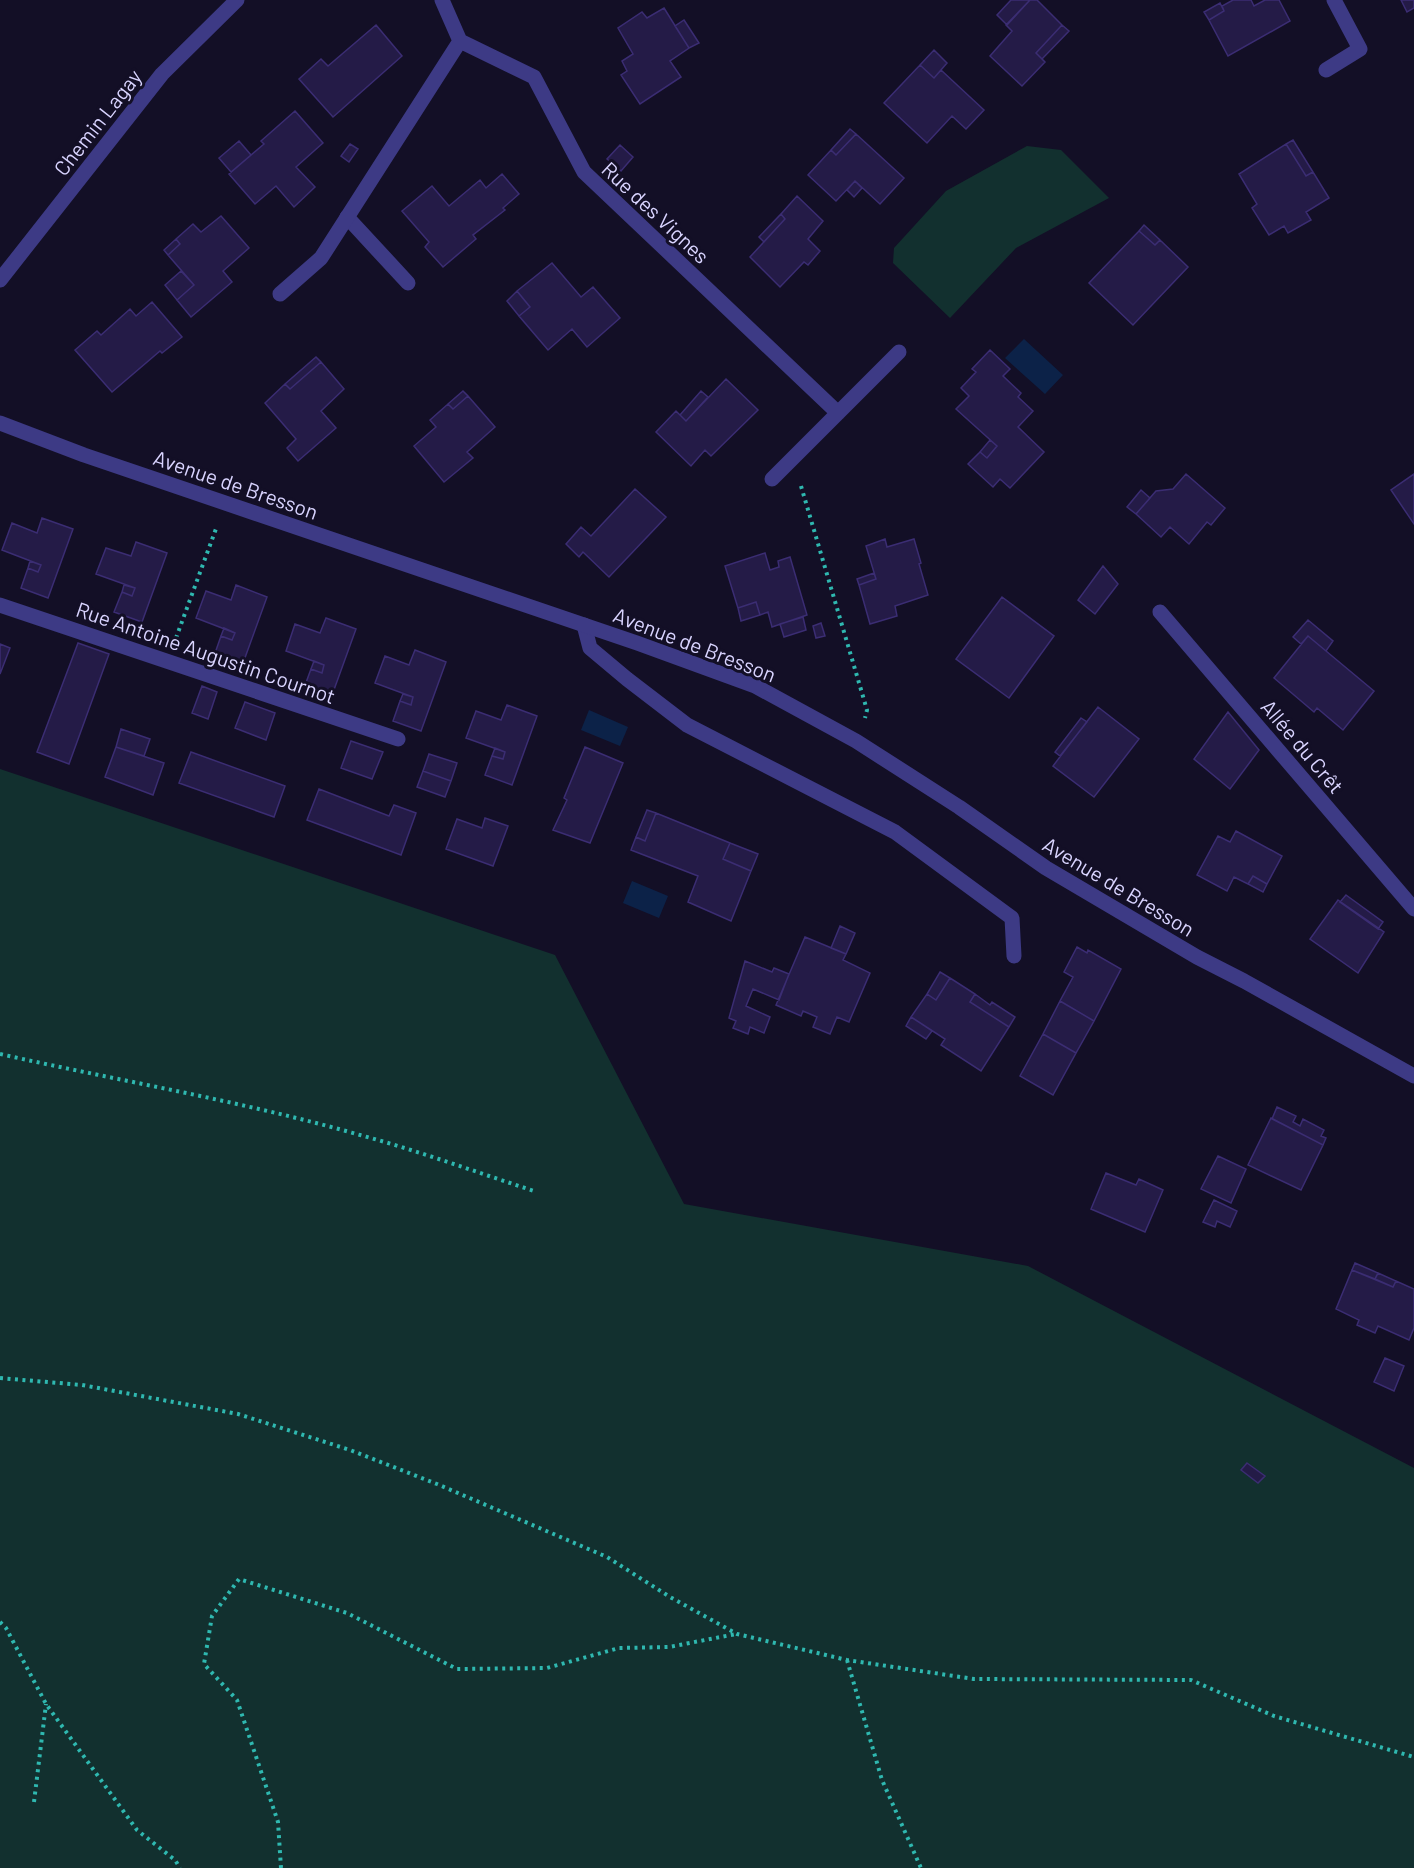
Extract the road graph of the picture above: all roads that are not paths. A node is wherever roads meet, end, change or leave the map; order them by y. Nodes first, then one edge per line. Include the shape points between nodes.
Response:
1 (237, 0) edge
2 (442, 0) edge
3 (1334, 0) edge
4 (460, 41) junction
5 (1326, 70) dead end
6 (347, 217) junction
7 (0, 280) edge
8 (408, 283) dead end
9 (280, 294) dead end
10 (899, 352) dead end
11 (838, 413) junction
12 (0, 423) edge
13 (772, 479) dead end
14 (0, 605) edge
15 (1160, 612) dead end
16 (584, 625) junction
17 (398, 739) dead end
18 (1414, 909) edge
19 (1014, 956) dead end
20 (1414, 1076) edge

1 - 7 street, Chemin Lagay via 162,74
2 - 4 street
3 - 5 street via 1360,50
4 - 6 street
4 - 11 street, Rue des Vignes via 534,77 584,172
6 - 8 street
6 - 9 street via 321,258
10 - 11 street
11 - 13 street
12 - 16 street, Avenue de Bresson
14 - 17 street, Rue Antoine Augustin Cournot
15 - 18 street, Allée du Crêt
16 - 19 street via 590,648 687,725 895,832 1012,918
16 - 20 street, Avenue de Bresson via 755,687 856,741 1046,868 1197,957

